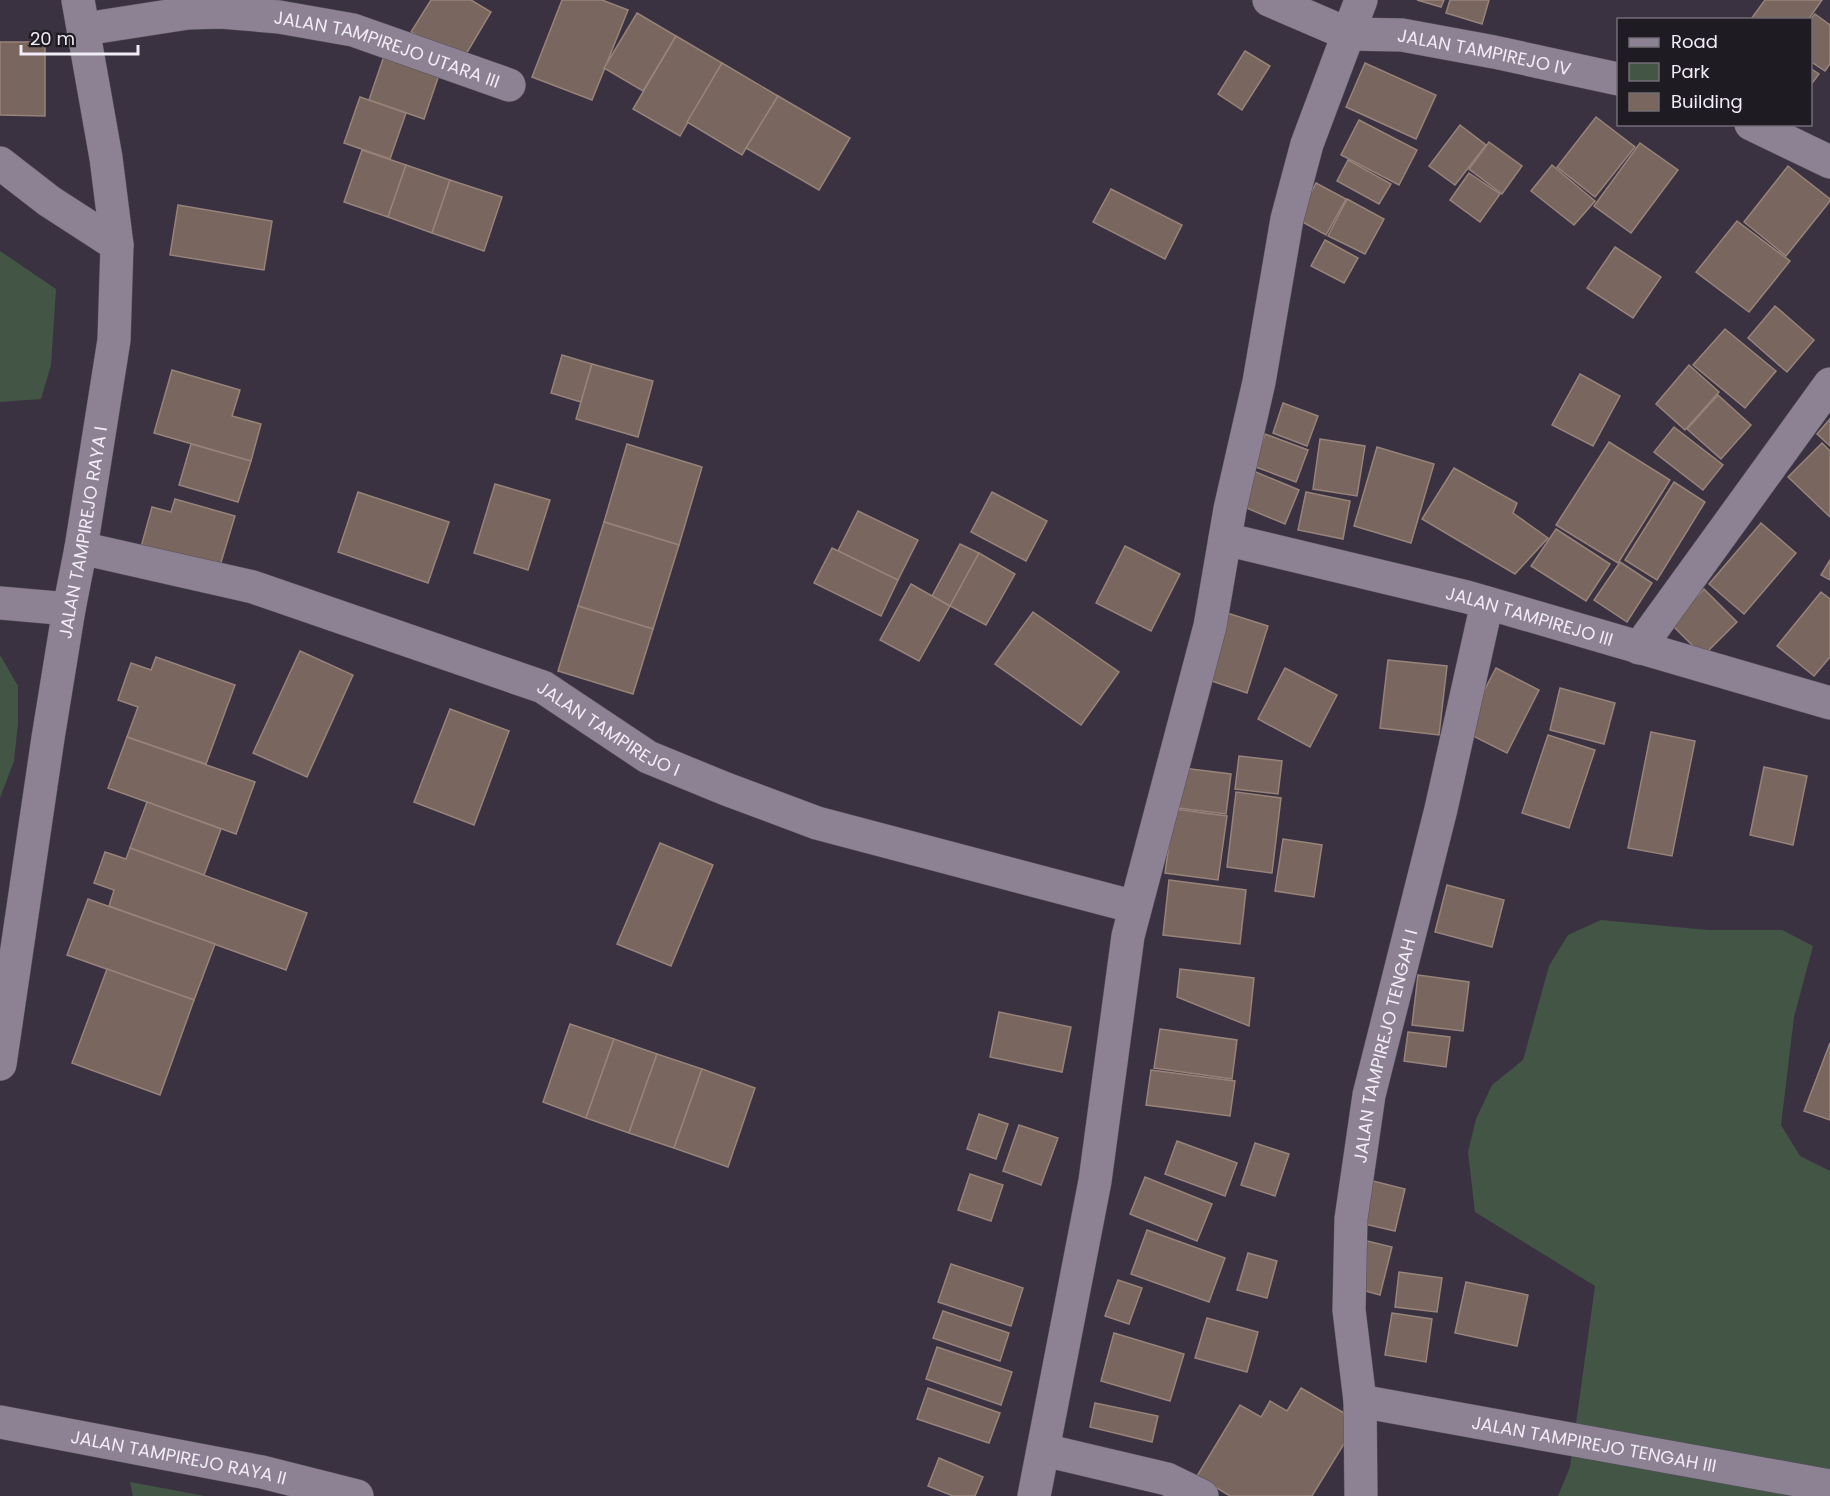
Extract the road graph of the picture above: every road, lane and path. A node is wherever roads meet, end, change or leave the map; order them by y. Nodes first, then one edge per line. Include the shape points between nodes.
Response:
1 (1269, 0) edge
2 (1361, 0) edge
3 (81, 15) edge
4 (1348, 34) junction
5 (1617, 79) edge
6 (509, 85) dead end
7 (1756, 126) edge
8 (1828, 156) edge
9 (0, 163) edge
10 (117, 245) junction
11 (1830, 384) edge
12 (1225, 539) junction
13 (81, 548) junction
14 (0, 603) edge
15 (1487, 603) junction
16 (69, 609) junction
17 (1639, 648) junction
18 (1830, 703) edge
19 (1136, 907) junction
20 (0, 1064) edge
21 (1360, 1401) junction
22 (0, 1422) edge
23 (1044, 1450) junction
24 (1830, 1486) edge
25 (357, 1496) edge
26 (1034, 1496) edge
27 (1202, 1496) edge
28 (1361, 1496) edge

1 - 4 street
2 - 4 street
3 - 6 street, JALAN TAMPIREJO UTARA III via 221,12 279,17 353,30
3 - 10 street, JALAN TAMPIREJO RAYA I
4 - 5 street, JALAN TAMPIREJO IV via 1402,34
4 - 12 street via 1307,144 1287,219 1259,382
7 - 8 street
9 - 10 street
10 - 13 street, JALAN TAMPIREJO RAYA I via 114,340
11 - 17 street
12 - 15 street, JALAN TAMPIREJO III
12 - 19 street via 1210,626
13 - 16 street, JALAN TAMPIREJO RAYA I
13 - 19 street, JALAN TAMPIREJO I via 253,587 543,687 648,757 817,823
14 - 16 street
15 - 17 street, JALAN TAMPIREJO III
15 - 21 street, JALAN TAMPIREJO TENGAH I via 1441,809 1369,1095 1351,1220 1349,1310
16 - 20 street, JALAN TAMPIREJO RAYA I
17 - 18 street, JALAN TAMPIREJO III
19 - 23 street via 1128,936 1095,1182
21 - 24 street, JALAN TAMPIREJO TENGAH III
21 - 28 street, JALAN TAMPIREJO TENGAH I
22 - 25 street, JALAN TAMPIREJO RAYA II via 262,1472
23 - 26 street
23 - 27 street via 1167,1479

